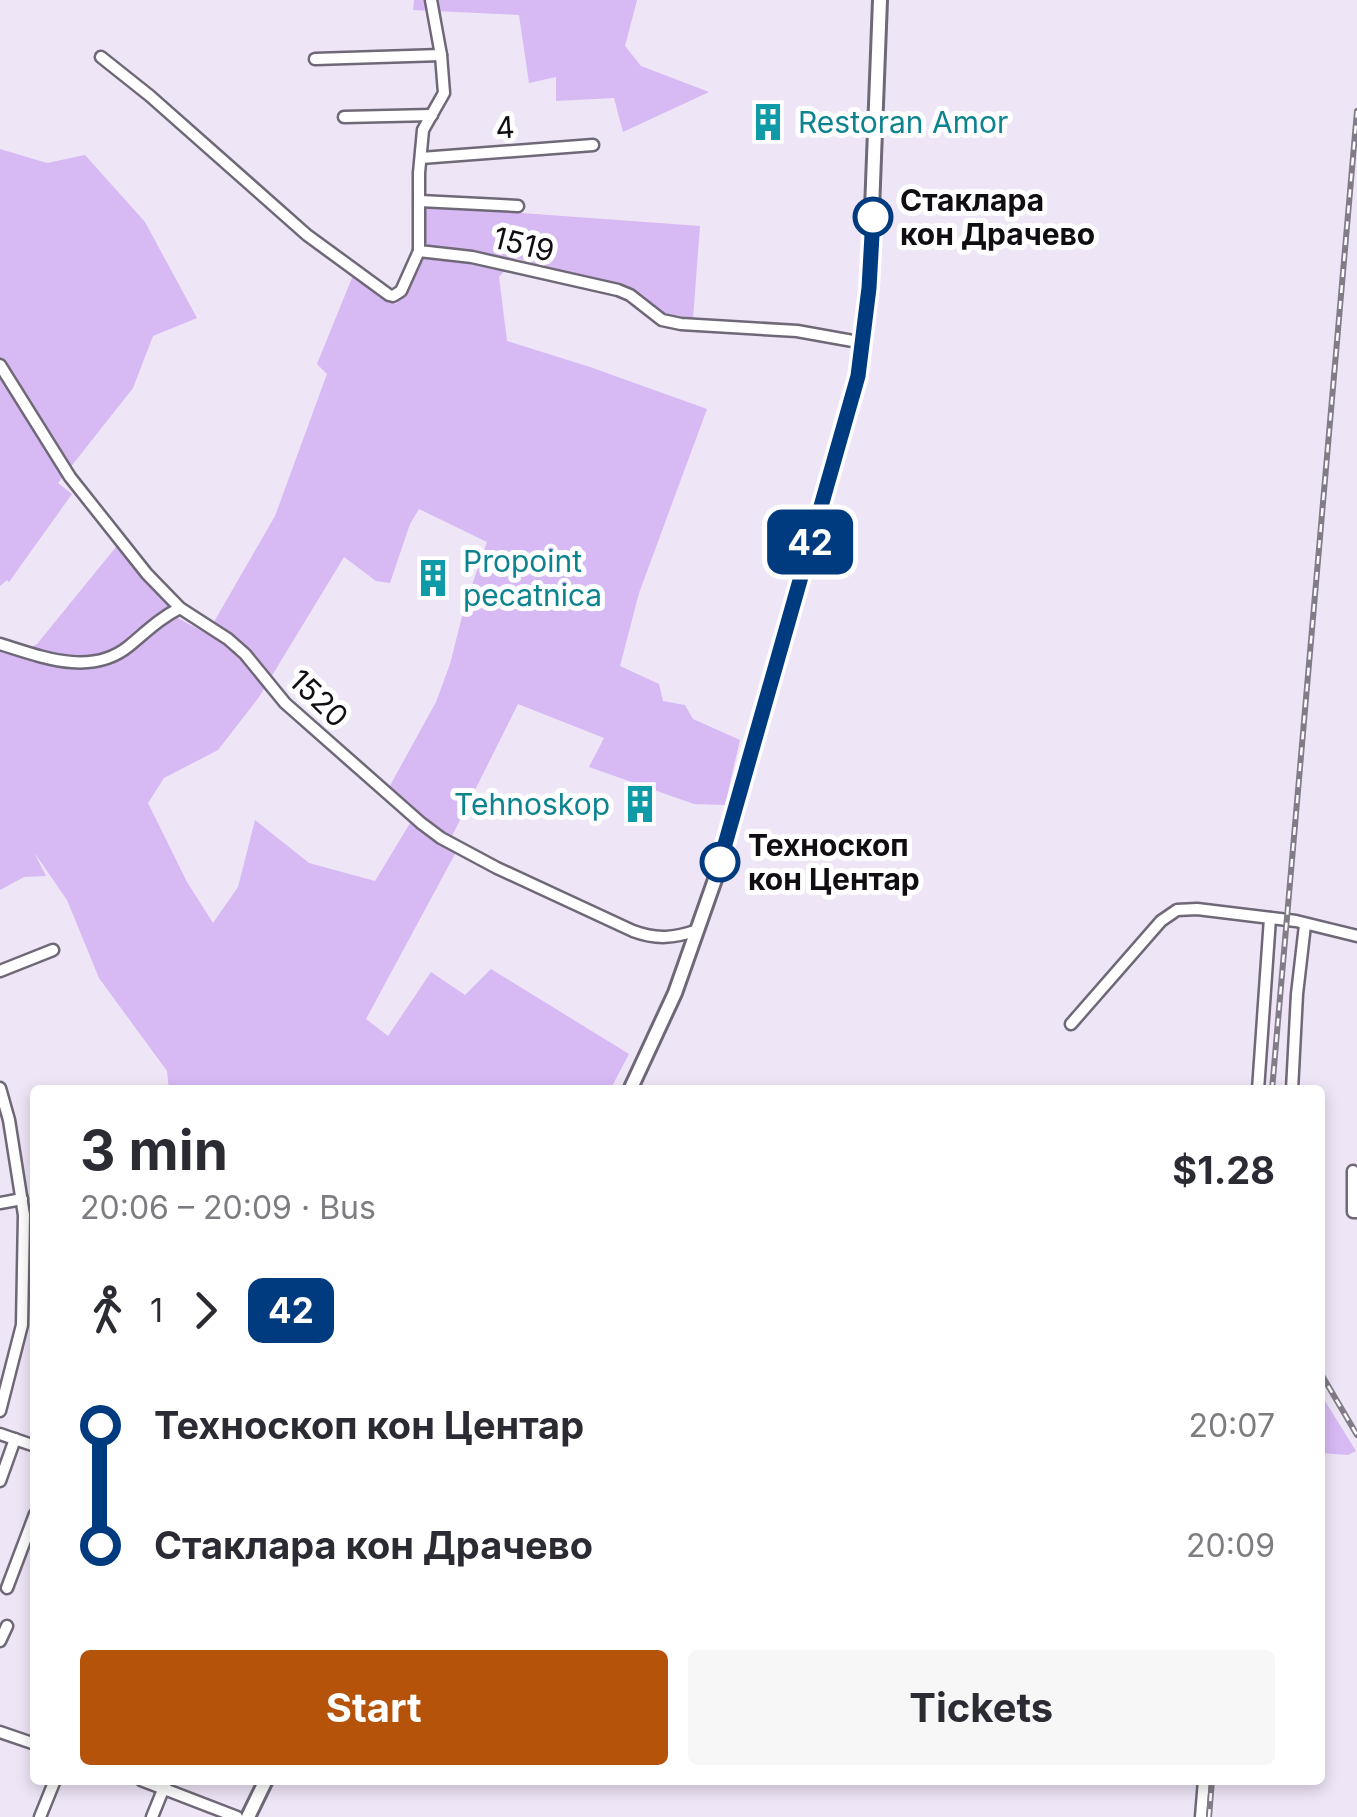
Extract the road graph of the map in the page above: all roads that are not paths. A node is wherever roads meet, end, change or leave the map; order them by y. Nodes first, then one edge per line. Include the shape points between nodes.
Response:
1 (431, 0) edge
2 (880, 0) edge
3 (441, 55) junction
4 (102, 57) dead end
5 (316, 58) dead end
6 (432, 115) junction
7 (344, 117) dead end
8 (593, 145) dead end
9 (420, 158) junction
10 (420, 201) junction
11 (518, 206) dead end
12 (419, 250) junction
13 (864, 342) junction
14 (0, 365) edge
15 (180, 608) junction
16 (0, 644) edge
17 (1270, 918) junction
18 (1305, 925) junction
19 (698, 930) junction
20 (1357, 936) edge
21 (665, 938) junction
22 (53, 950) dead end
23 (684, 970) junction
24 (0, 971) edge
25 (1072, 1024) dead end
26 (632, 1085) edge
27 (1258, 1085) edge
28 (1292, 1085) edge
29 (0, 1088) edge
30 (6, 1145) edge
31 (1353, 1171) dead end
32 (30, 1192) edge
33 (22, 1196) junction
34 (0, 1204) edge
35 (1357, 1212) edge
36 (22, 1325) junction
37 (30, 1326) edge
38 (0, 1411) edge
39 (0, 1434) edge
40 (15, 1439) junction
41 (30, 1444) edge
42 (0, 1481) edge
43 (30, 1527) edge
44 (7, 1588) dead end
45 (7, 1626) dead end
46 (0, 1641) edge
47 (0, 1732) edge
48 (30, 1742) edge
49 (53, 1785) edge
50 (166, 1785) edge
51 (168, 1785) edge
52 (264, 1785) edge
53 (1204, 1785) edge
54 (40, 1817) edge
55 (152, 1817) edge
56 (237, 1817) edge
57 (248, 1817) edge
58 (1201, 1817) edge

1 - 3 street
2 - 13 main road
3 - 5 street
3 - 6 street via 444,93
4 - 12 street via 307,235 388,295 400,290
6 - 7 street
6 - 9 street
8 - 9 street, 4
9 - 10 street
10 - 11 street
10 - 12 street
12 - 13 street, 1519 via 618,290 662,320
13 - 19 main road
14 - 15 street, 1520 via 70,476
15 - 16 street via 126,649 92,663
15 - 21 street, 1520 via 228,639 285,703 441,838 616,925
17 - 18 street
17 - 25 street via 1172,912
17 - 27 street
18 - 20 street
18 - 28 street
19 - 21 street, 1520
19 - 23 main road
21 - 23 street via 678,946
22 - 24 street
23 - 26 main road
29 - 30 street via 9,1120
30 - 33 street
31 - 35 street
32 - 33 street
33 - 34 street
33 - 36 street
36 - 37 street
36 - 38 street
39 - 40 street
40 - 41 street
40 - 42 street
43 - 44 street
45 - 46 street
47 - 48 street
49 - 54 street
50 - 55 street
51 - 56 street
52 - 57 main road
53 - 58 street

